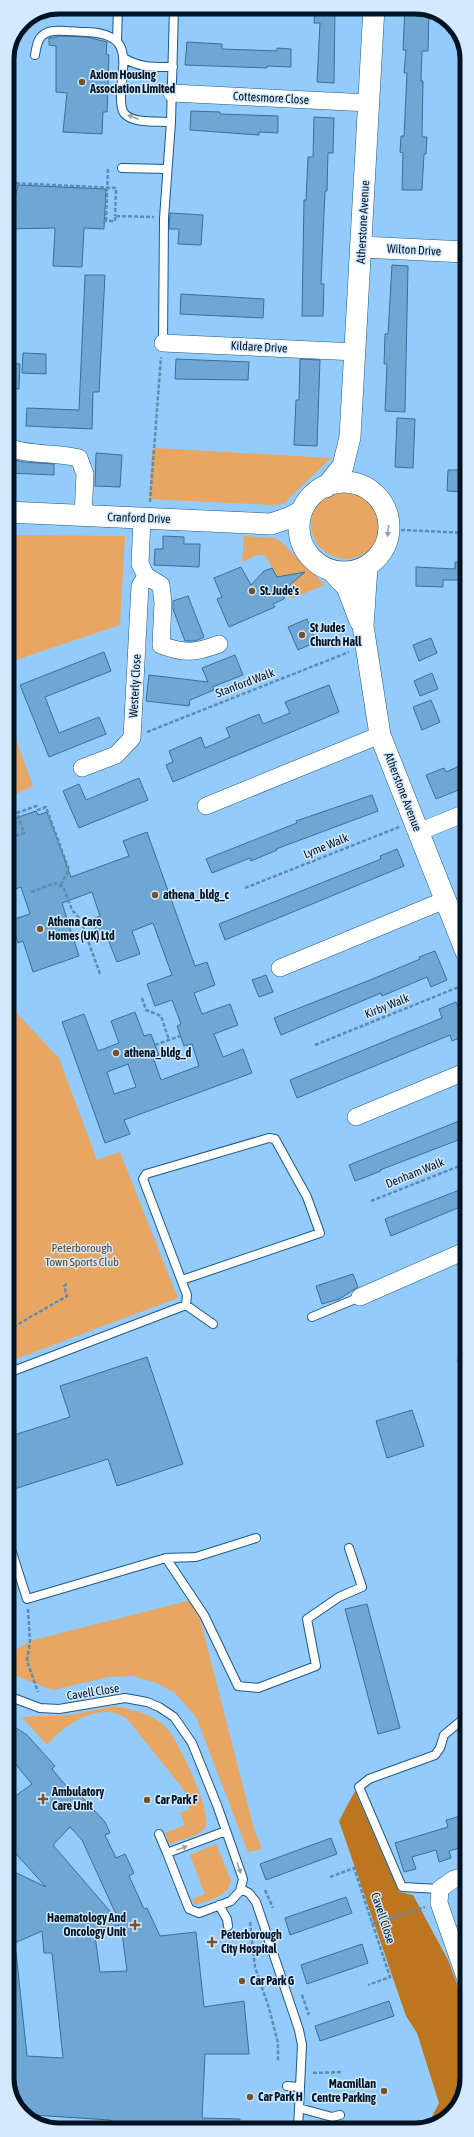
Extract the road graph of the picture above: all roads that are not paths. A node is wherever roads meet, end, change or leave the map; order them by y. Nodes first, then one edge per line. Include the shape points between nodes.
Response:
1 (118, 14) edge
2 (174, 14) edge
3 (374, 14) edge
4 (117, 40) junction
5 (35, 55) dead end
6 (124, 58) junction
7 (173, 67) junction
8 (172, 93) junction
9 (369, 103) junction
10 (171, 122) junction
11 (122, 168) dead end
12 (167, 169) junction
13 (361, 247) junction
14 (460, 252) edge
15 (162, 343) joint
16 (356, 352) junction
17 (350, 437) junction
18 (14, 450) edge
19 (326, 486) junction
20 (366, 486) junction
21 (302, 511) junction
22 (14, 512) edge
23 (146, 512) junction
24 (83, 516) junction
25 (271, 524) junction
26 (307, 552) junction
27 (367, 566) junction
28 (331, 570) junction
29 (146, 576) junction
30 (362, 626) junction
31 (219, 644) dead end
32 (380, 735) junction
33 (82, 768) dead end
34 (206, 806) dead end
35 (460, 815) edge
36 (416, 826) junction
37 (446, 900) junction
38 (460, 936) edge
39 (280, 968) dead end
40 (460, 1074) edge
41 (356, 1117) dead end
42 (460, 1253) edge
43 (182, 1280) junction
44 (360, 1297) joint
45 (186, 1305) junction
46 (312, 1317) dead end
47 (213, 1324) dead end
48 (14, 1371) edge
49 (256, 1538) dead end
50 (349, 1548) dead end
51 (166, 1558) junction
52 (14, 1559) edge
53 (14, 1698) edge
54 (460, 1722) edge
55 (226, 1831) junction
56 (159, 1834) dead end
57 (168, 1853) junction
58 (460, 1877) edge
59 (241, 1889) junction
60 (439, 1896) junction
61 (219, 1905) junction
62 (228, 1926) dead end
63 (460, 1961) edge
64 (287, 2086) dead end
65 (300, 2087) junction
66 (299, 2108) junction
67 (340, 2115) dead end
68 (298, 2123) edge

1 - 4 lane
2 - 7 lane
3 - 9 street, Atherstone Avenue
4 - 5 lane via 98,33 54,31 44,34 38,40
4 - 6 lane
6 - 7 lane via 133,64 143,66
10 -> 6 lane via 133,119 124,113 121,102
7 - 8 lane
8 - 9 street, Cottesmore Close
8 - 10 lane
9 - 13 street, Atherstone Avenue
10 - 12 lane
11 - 12 lane
12 - 15 lane
13 - 14 street, Wilton Drive
13 - 16 street, Atherstone Avenue
15 - 16 street, Kildare Drive
16 - 17 street, Atherstone Avenue
17 - 19 street, Atherstone Avenue via 343,466
17 - 20 street, Atherstone Avenue
18 - 24 street via 64,454 79,458 85,474
19 - 20 street via 349,482
19 - 21 street via 314,494
20 -> 27 street via 383,505 389,531 386,545
21 - 25 street, Cranford Drive
21 - 26 street via 299,527
22 - 24 street, Cranford Drive
23 - 24 street, Cranford Drive
23 - 25 street, Cranford Drive via 199,524
23 - 29 street via 140,564
25 - 26 street, Cranford Drive via 292,535
26 - 28 street via 314,561
27 - 28 street via 345,572
27 - 30 street, Atherstone Avenue
28 - 30 street, Atherstone Avenue via 347,587
29 - 31 street via 161,585 161,645 180,652 200,651
29 - 33 street, Westerly Close via 140,586 132,738 116,755
30 - 32 street, Atherstone Avenue
32 - 34 street
32 - 36 street, Atherstone Avenue
35 - 36 street
36 - 37 street, Atherstone Avenue
37 - 38 street, Atherstone Avenue
37 - 39 street
40 - 41 street
42 - 44 street
43 - 43 lane via 320,1233 307,1197 275,1139 269,1138 146,1174 143,1179
43 - 45 lane via 188,1295
44 - 46 lane
45 - 47 lane
45 - 48 lane
49 - 51 lane via 196,1557
50 - 51 lane via 362,1587 339,1597 307,1619 316,1666 258,1688 238,1686 204,1615
51 - 52 lane via 27,1599
53 - 55 lane, Cavell Close via 40,1708 59,1709 125,1698 159,1707 174,1717 192,1743
54 - 60 lane via 444,1734 435,1755 369,1780 359,1787 402,1887
57 -> 55 lane
55 -> 59 lane, Cavell Close via 243,1880
56 - 57 lane
57 - 61 lane via 189,1909 199,1913
58 - 60 street via 454,1879
59 - 61 lane via 231,1901
59 - 65 lane via 249,1893 256,1902 299,2030
60 - 63 street
61 - 62 lane
64 - 65 lane
65 - 66 lane
66 - 67 lane via 332,2117
66 - 68 lane

